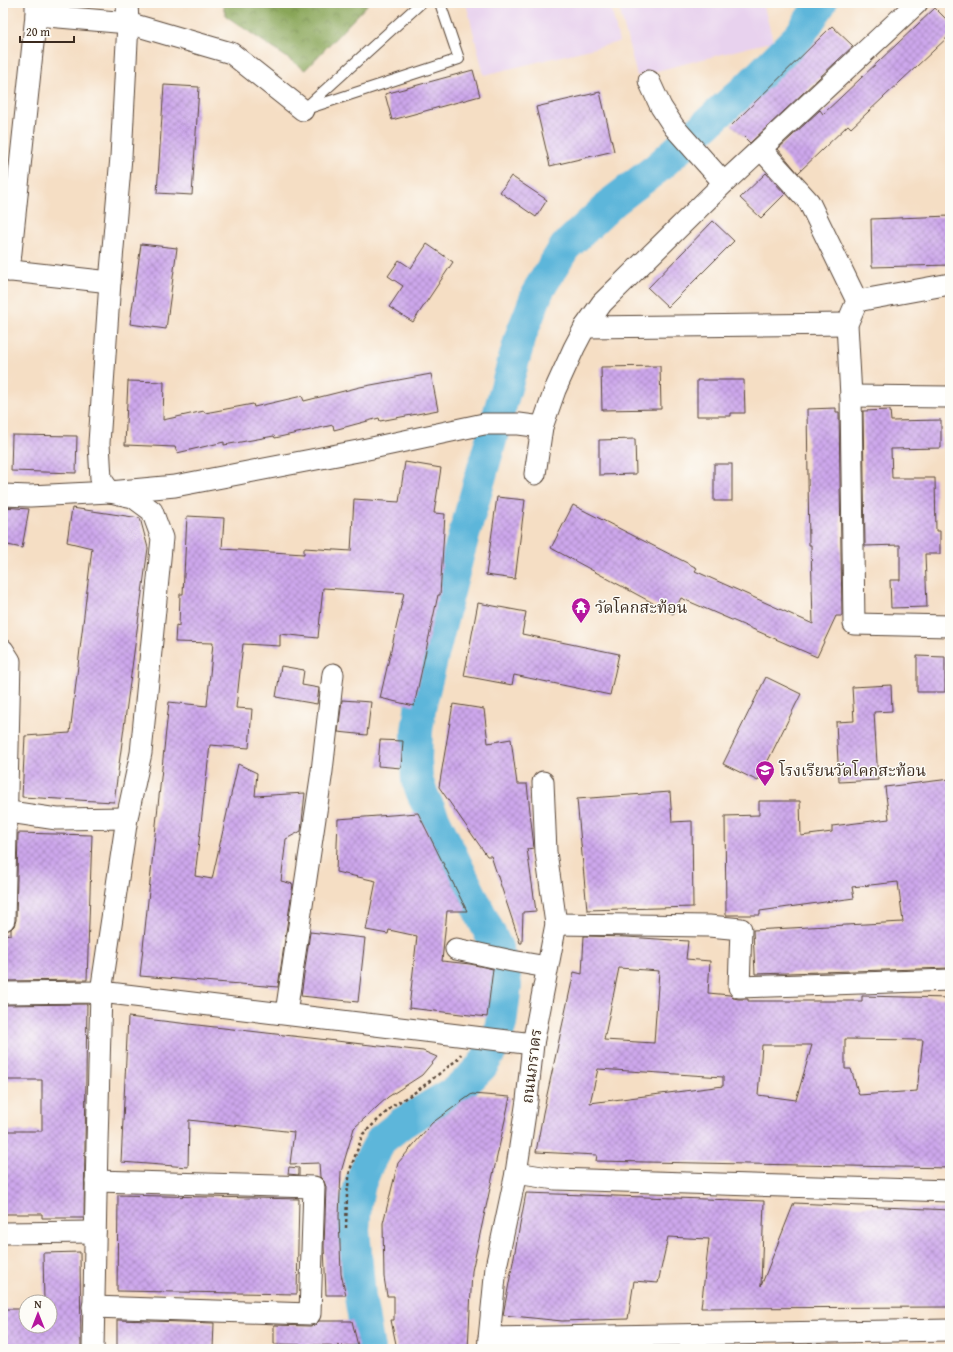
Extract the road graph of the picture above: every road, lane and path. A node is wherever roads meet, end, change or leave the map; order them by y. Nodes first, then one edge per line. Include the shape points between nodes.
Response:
1 (421, 3) edge
2 (440, 3) edge
3 (917, 3) edge
4 (36, 9) edge
5 (128, 13) edge
6 (649, 81) dead end
7 (303, 110) junction
8 (761, 148) junction
9 (718, 177) junction
10 (6, 271) edge
11 (110, 282) junction
12 (950, 284) edge
13 (857, 301) junction
14 (847, 324) junction
15 (586, 327) junction
16 (851, 396) junction
17 (950, 396) edge
18 (542, 427) junction
19 (535, 474) dead end
20 (110, 492) junction
21 (3, 495) edge
22 (950, 626) edge
23 (3, 650) edge
24 (333, 674) dead end
25 (543, 782) dead end
26 (5, 811) edge
27 (127, 818) junction
28 (4, 920) dead end
29 (556, 924) junction
30 (456, 949) dead end
31 (547, 967) junction
32 (950, 980) edge
33 (3, 992) edge
34 (101, 992) junction
35 (286, 1013) junction
36 (474, 1036) junction
37 (523, 1043) junction
38 (516, 1173) junction
39 (96, 1181) junction
40 (950, 1191) edge
41 (346, 1228) dead end
42 (95, 1232) junction
43 (3, 1233) edge
44 (93, 1307) junction
45 (950, 1330) edge
46 (488, 1344) edge
47 (93, 1349) edge

1 - 7 lane
2 - 7 lane via 459,58
3 - 8 street
4 - 5 street
4 - 10 street
5 - 7 street via 231,54
5 - 11 street via 121,157
6 - 9 street via 674,127
8 - 9 street
8 - 13 street via 809,202
9 - 15 street via 602,303
10 - 11 street
11 - 20 street via 99,443 101,479
12 - 13 street
13 - 14 street
14 - 15 street
14 - 16 street
15 - 18 street via 574,348
16 - 17 street
16 - 22 street via 854,624
18 - 19 street
18 - 20 street via 484,424 175,486
20 - 21 street
20 - 27 street via 133,497 152,512 162,538 141,753
23 - 26 street via 10,661
24 - 35 street via 322,771
25 - 29 street, ถนนภราดร via 546,852
26 - 27 street via 57,819
26 - 28 street
27 - 34 street
29 - 31 street, ถนนภราดร
29 - 32 street via 709,926 741,929 739,987
30 - 31 street
31 - 37 street, ถนนภราดร
33 - 34 street
34 - 35 street
34 - 39 street
35 - 36 street
36 - 37 street
36 - 41 path via 458,1059 417,1091 394,1105 363,1134 350,1170
37 - 38 street, ถนนภราดร via 527,1100
38 - 40 street via 555,1179
38 - 46 street, ถนนภราดร via 496,1267
39 - 42 street
39 - 44 street via 314,1187 310,1314
42 - 43 street
42 - 44 street
44 - 47 street
45 - 46 street

